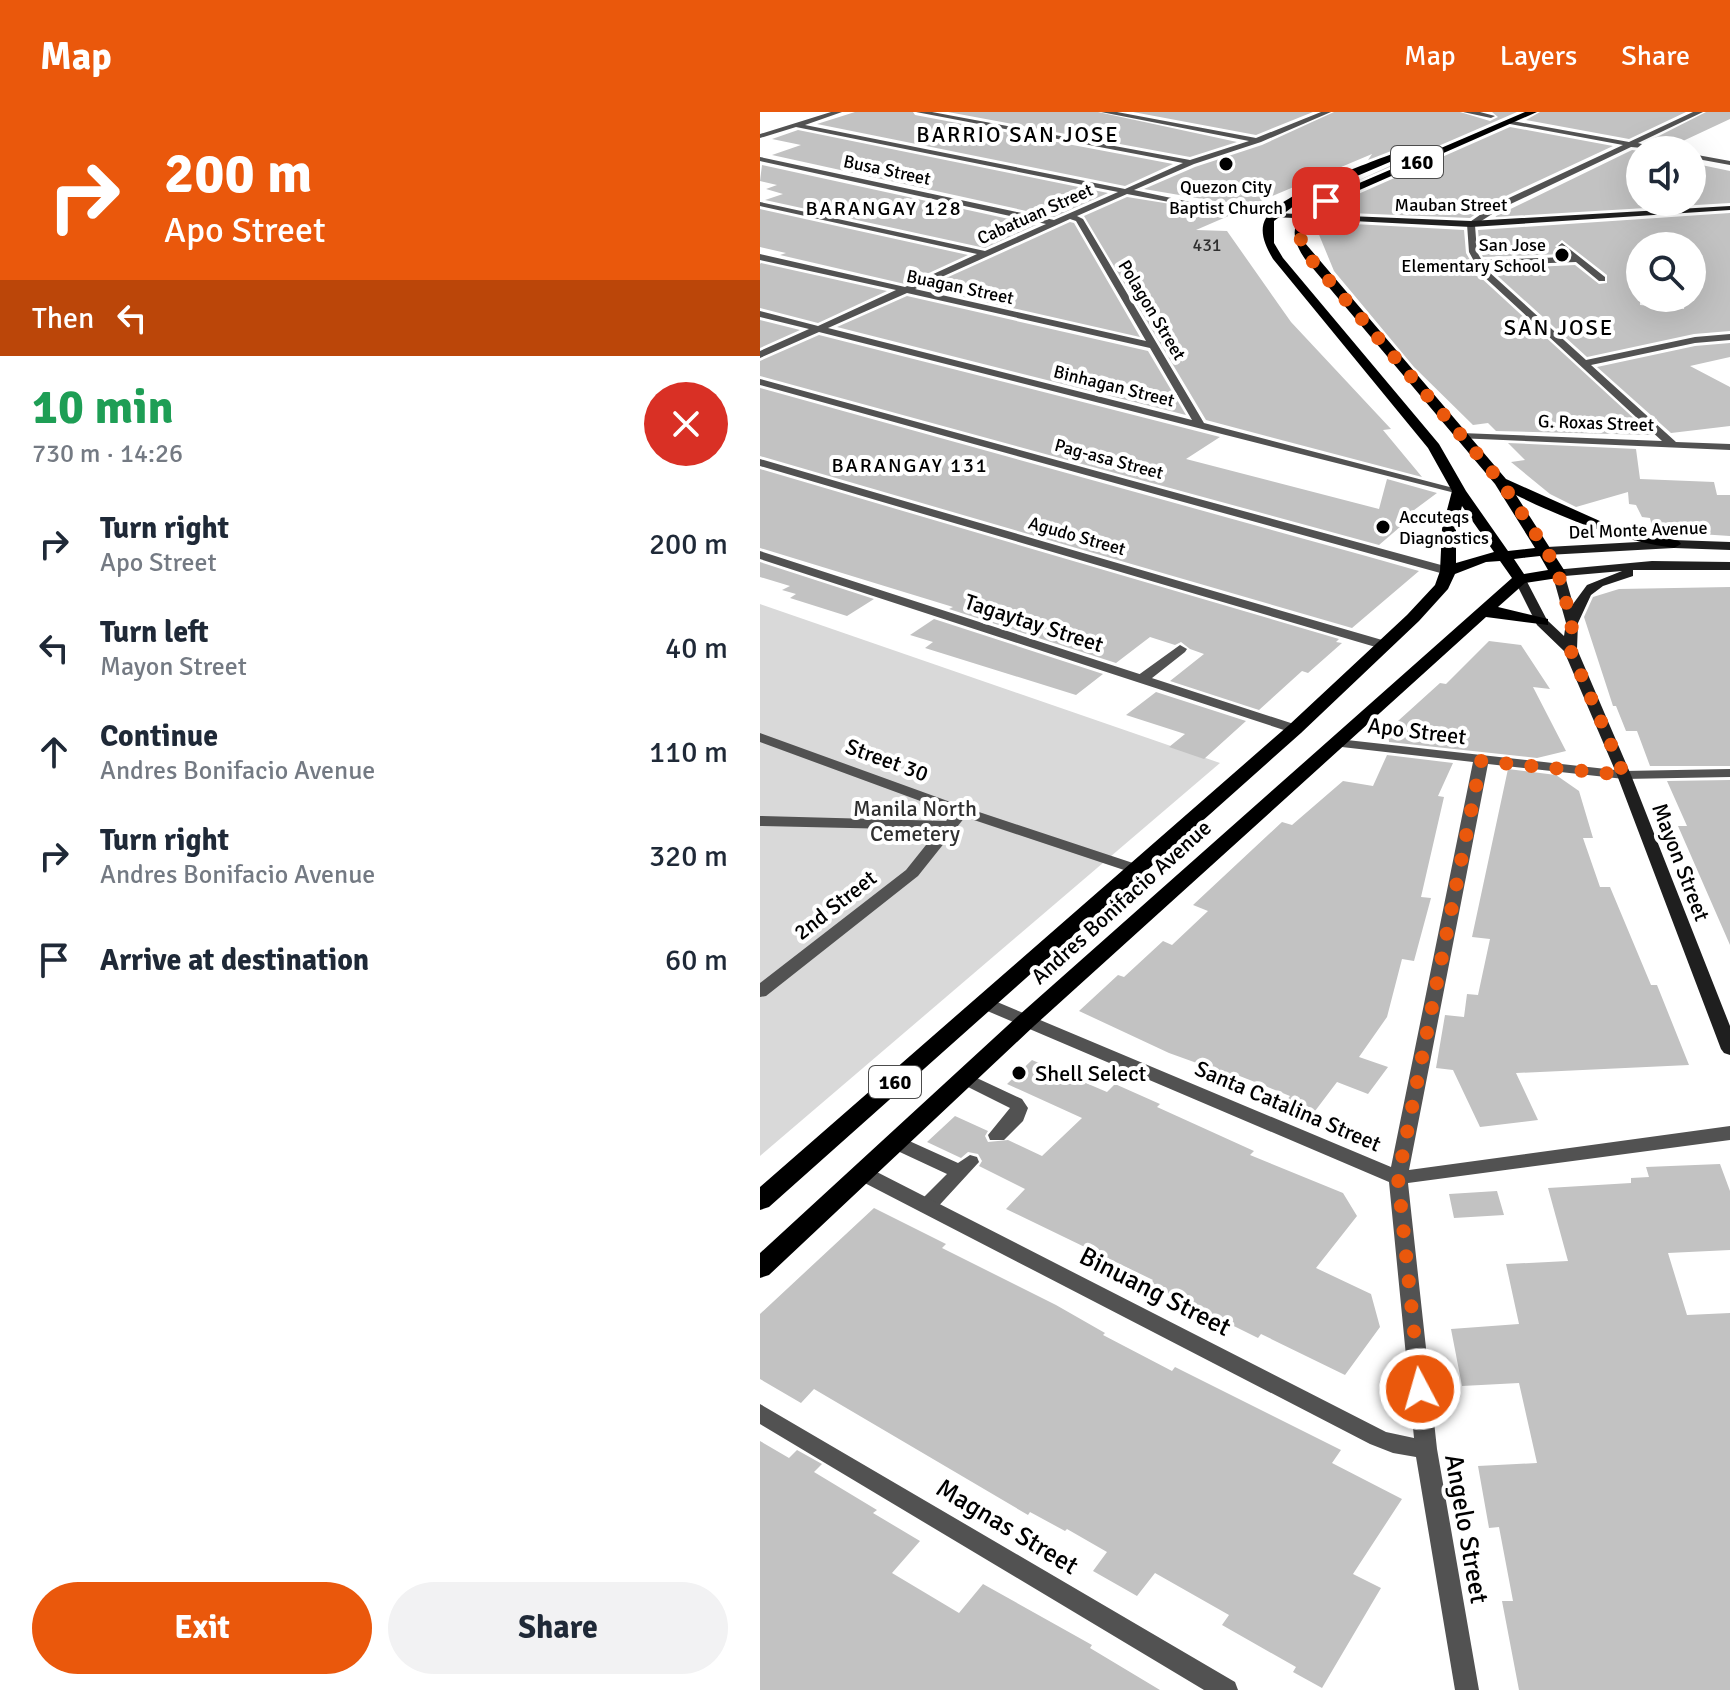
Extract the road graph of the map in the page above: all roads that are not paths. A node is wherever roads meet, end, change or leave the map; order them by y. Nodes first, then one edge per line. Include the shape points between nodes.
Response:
1 (838, 112) edge
2 (920, 112) edge
3 (1105, 112) edge
4 (1327, 112) edge
5 (1467, 112) edge
6 (1533, 112) edge
7 (1699, 112) edge
8 (1301, 114) dead end
9 (1496, 114) edge
10 (1315, 117) junction
11 (1510, 122) junction
12 (796, 125) junction
13 (1468, 126) dead end
14 (760, 136) edge
15 (1646, 136) edge
16 (1258, 140) junction
17 (1626, 143) edge
18 (1426, 144) dead end
19 (1626, 145) edge
20 (760, 159) edge
21 (1706, 159) edge
22 (1191, 162) junction
23 (1730, 163) edge
24 (1124, 191) junction
25 (760, 204) edge
26 (1730, 208) edge
27 (1274, 215) junction
28 (1069, 216) junction
29 (1304, 217) junction
30 (1055, 223) junction
31 (1471, 224) junction
32 (1562, 246) dead end
33 (987, 254) junction
34 (760, 257) edge
35 (1577, 259) junction
36 (1478, 263) junction
37 (1602, 279) dead end
38 (903, 291) junction
39 (760, 314) edge
40 (818, 329) junction
41 (1730, 337) edge
42 (1155, 346) junction
43 (760, 355) edge
44 (1586, 363) junction
45 (760, 382) edge
46 (1201, 427) junction
47 (1461, 436) junction
48 (1673, 445) junction
49 (1730, 447) edge
50 (760, 462) edge
51 (1501, 482) junction
52 (1459, 491) junction
53 (1674, 544) junction
54 (1730, 546) edge
55 (1547, 551) junction
56 (760, 555) edge
57 (1503, 555) junction
58 (1652, 565) junction
59 (1730, 566) edge
60 (1448, 571) junction
61 (1558, 573) junction
62 (1520, 579) junction
63 (1482, 613) junction
64 (1542, 622) junction
65 (1572, 623) junction
66 (1384, 645) junction
67 (1180, 649) dead end
68 (1570, 649) junction
69 (1142, 679) junction
70 (1295, 729) junction
71 (760, 737) edge
72 (1338, 743) junction
73 (1481, 761) junction
74 (1730, 773) edge
75 (1624, 775) junction
76 (962, 811) junction
77 (760, 821) edge
78 (948, 826) junction
79 (1136, 869) junction
80 (760, 992) edge
81 (984, 1003) junction
82 (1026, 1021) junction
83 (1730, 1049) edge
84 (964, 1078) junction
85 (1730, 1133) edge
86 (997, 1135) dead end
87 (896, 1142) junction
88 (862, 1173) junction
89 (1398, 1178) junction
90 (760, 1201) edge
91 (927, 1206) junction
92 (760, 1268) edge
93 (760, 1413) edge
94 (1426, 1449) junction
95 (1226, 1690) edge
96 (1467, 1690) edge

1 - 12 street
2 - 22 street
3 - 16 street
4 - 10 street, Cabatuan Street
5 - 9 street
6 - 11 main road, 160
7 - 15 street
8 - 10 street
9 - 13 main road, 160
10 - 16 street, Cabatuan Street
11 - 17 street
11 - 29 main road, 160 via 1326,201
12 - 14 street
12 - 24 street, Mauban Street
16 - 22 street, Cabatuan Street
18 - 27 main road, 160 via 1314,190
19 - 31 street
20 - 30 street, Busa Street
21 - 23 street
22 - 24 street, Cabatuan Street
24 - 27 street, Mauban Street
24 - 28 street, Cabatuan Street
25 - 33 street
26 - 31 main road, Mauban Street
27 - 29 main road, Mauban Street
27 - 52 main road via 1267,231 1278,259 1434,447
28 - 30 street, Cabatuan Street
28 - 42 street, Polagon Street via 1079,219
29 - 31 main road, Mauban Street
29 - 47 main road via 1300,243 1309,257
30 - 33 street, Cabatuan Street
31 - 36 street
32 - 35 street
33 - 38 street, Cabatuan Street
34 - 38 street, Buagan Street
35 - 36 street
35 - 37 street
36 - 44 street
38 - 40 street, Cabatuan Street
38 - 42 street, Buagan Street
39 - 40 street, Binhagan Street
40 - 43 street, Cabatuan Street
40 - 46 street, Binhagan Street
41 - 44 street
42 - 46 street, Polagon Street
44 - 48 street
45 - 60 street, Pag-asa Street
46 - 52 street, Binhagan Street
47 - 48 street, G. Roxas Street
47 - 51 main road
48 - 49 street, G. Roxas Street
50 - 66 street, Agudo Street
51 - 53 main road via 1609,531
51 - 55 main road
52 - 57 main road
52 - 60 main road via 1449,529
53 - 54 main road, Del Monte Avenue
53 - 55 main road, Del Monte Avenue
55 - 57 main road
55 - 61 main road
56 - 69 street, Tagaytay Street
57 - 60 main road
57 - 62 main road
58 - 59 main road, Del Monte Avenue
58 - 61 main road, Del Monte Avenue
58 - 65 main road via 1591,587 1581,597
60 - 66 main road, Andres Bonifacio Avenue / 160 via 1442,586
61 - 62 main road
61 - 65 main road, Mayon Street
62 - 63 main road, Andres Bonifacio Avenue / 160
62 - 64 main road, Mayon Street
63 - 64 main road
63 - 72 main road, Andres Bonifacio Avenue / 160
64 - 68 main road, Mayon Street
65 - 68 main road, Mayon Street
66 - 70 main road, Andres Bonifacio Avenue / 160
67 - 69 street
68 - 75 main road, Mayon Street
69 - 70 street, Tagaytay Street
70 - 79 main road, Andres Bonifacio Avenue / 160
71 - 76 street, Street 30
72 - 73 street, Apo Street
72 - 82 main road, Andres Bonifacio Avenue / 160
73 - 75 street, Apo Street
73 - 89 street, Angelo Street
74 - 75 street, Apo Street
75 - 83 main road, Mayon Street
76 - 78 street, 2nd Street
76 - 79 street, Street 30
77 - 78 street
78 - 80 street, 2nd Street via 912,873
79 - 81 main road, Andres Bonifacio Avenue / 160
81 - 82 street, Santa Catalina Street
81 - 90 main road, Andres Bonifacio Avenue / 160
82 - 84 main road, Andres Bonifacio Avenue / 160
82 - 89 street, Santa Catalina Street
84 - 86 street via 1019,1108
84 - 87 main road, Andres Bonifacio Avenue / 160
85 - 89 street, Santa Catalina Street
87 - 88 main road, Andres Bonifacio Avenue / 160
87 - 91 street via 965,1167
88 - 91 street, Binuang Street
88 - 92 main road, Andres Bonifacio Avenue / 160
89 - 94 street, Angelo Street
91 - 94 street, Binuang Street via 1378,1438
93 - 95 street, Magnas Street
94 - 96 street, Angelo Street

